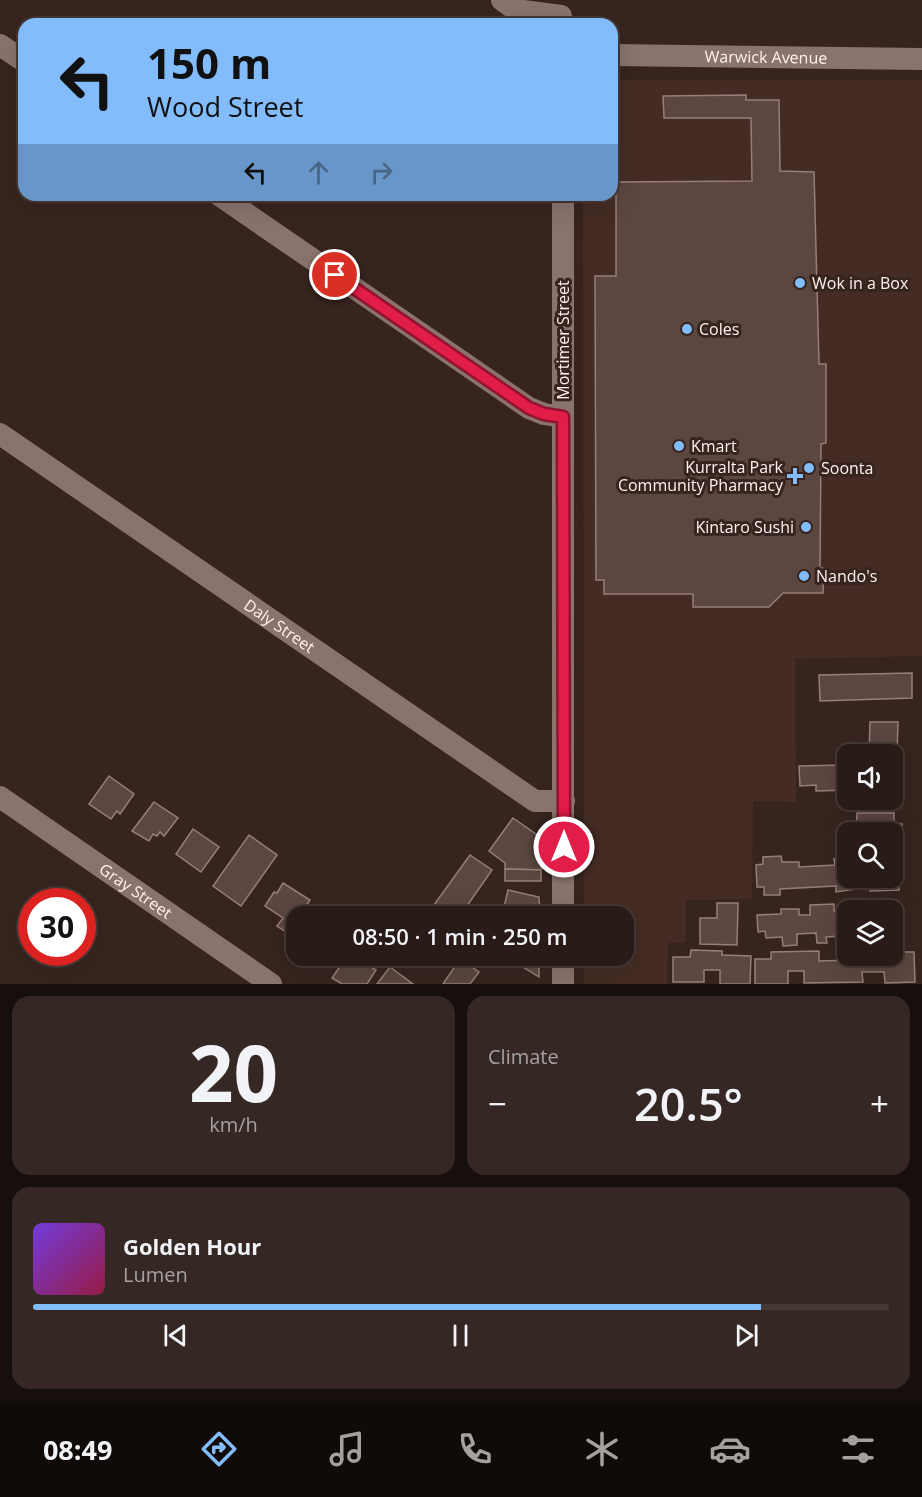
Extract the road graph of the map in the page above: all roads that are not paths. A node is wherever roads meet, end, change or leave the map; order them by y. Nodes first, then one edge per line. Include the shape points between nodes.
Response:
1 (502, 0) edge
2 (561, 13) edge
3 (0, 45) edge
4 (618, 55) edge
5 (18, 57) edge
6 (922, 59) edge
7 (228, 201) edge
8 (563, 201) edge
9 (563, 417) junction
10 (0, 434) edge
11 (0, 797) edge
12 (564, 801) junction
13 (563, 906) edge
14 (563, 966) edge
15 (271, 984) edge
16 (563, 984) edge

1 - 2 street via 516,10
3 - 5 street
4 - 6 street, Warwick Avenue
7 - 9 street via 529,408
8 - 9 street, Mortimer Street
9 - 12 street, Mortimer Street
10 - 12 street, Daly Street via 536,801
11 - 15 street, Gray Street
12 - 13 street, Mortimer Street
14 - 16 street

